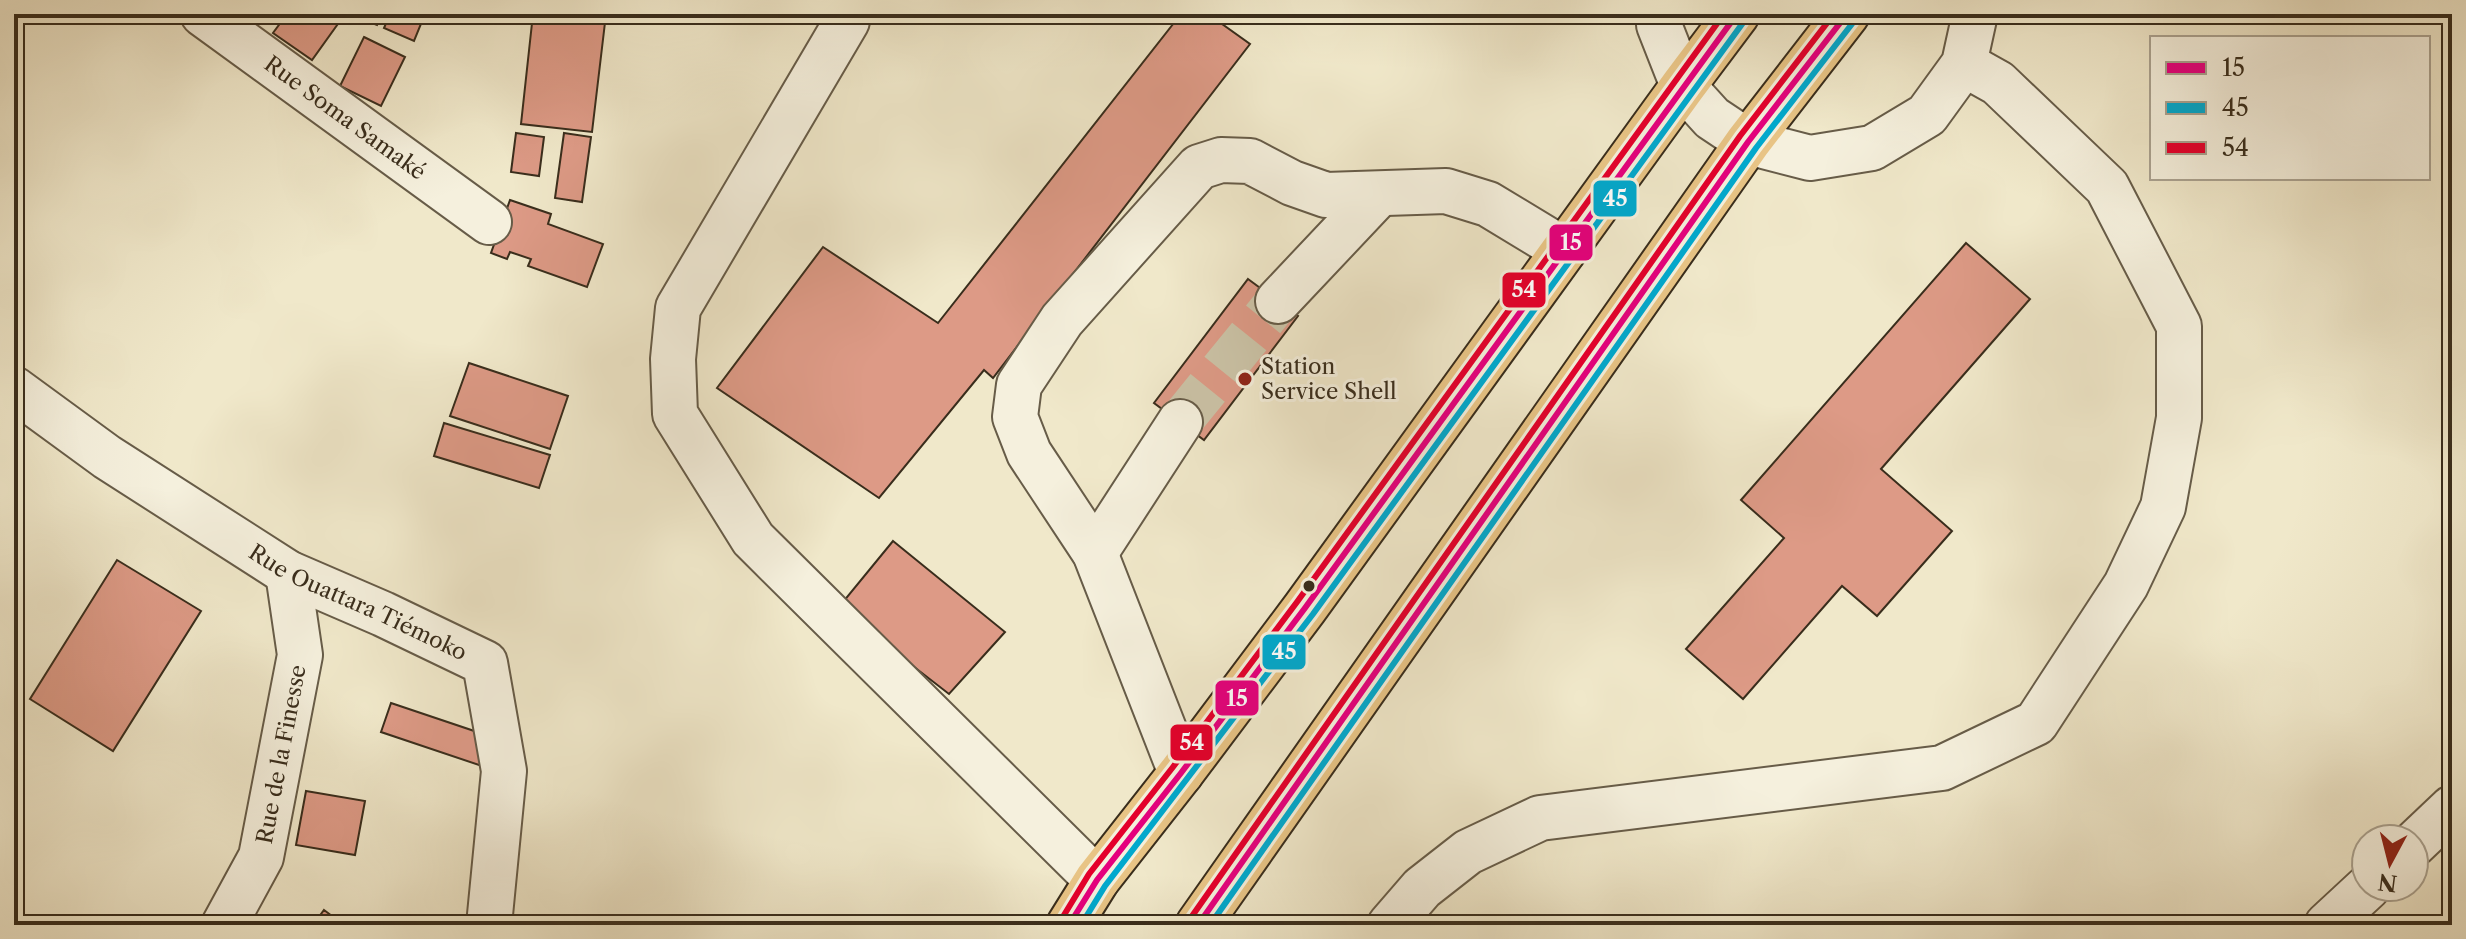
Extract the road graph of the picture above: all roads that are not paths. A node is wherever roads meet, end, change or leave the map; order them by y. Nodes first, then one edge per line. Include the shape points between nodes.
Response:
1 (203, 14) edge
2 (1660, 14) edge
3 (1737, 14) edge
4 (1847, 14) edge
5 (1975, 14) edge
6 (847, 21) dead end
7 (1964, 64) junction
8 (1683, 86) junction
9 (1748, 142) junction
10 (1378, 195) junction
11 (489, 222) dead end
12 (1564, 250) junction
13 (1278, 301) tunnel mouth
14 (14, 389) edge
15 (1180, 422) tunnel mouth
16 (1095, 553) junction
17 (288, 573) junction
18 (1181, 773) junction
19 (2452, 808) edge
20 (2430, 829) edge
21 (1097, 880) junction
22 (2351, 903) edge
23 (224, 925) edge
24 (489, 925) edge
25 (1069, 925) edge
26 (1198, 925) edge
27 (1390, 925) edge
28 (2327, 925) edge

1 - 11 street, Rue Soma Samaké
2 - 8 street via 1659,25
3 - 8 main road
4 - 9 main road
5 - 7 street
6 - 21 street via 678,308 675,414 753,539
7 - 9 street via 1927,115 1872,148 1810,158
7 - 27 street via 1998,83 2107,187 2179,326 2179,418 2163,507 2126,585 2036,723 1942,768 1540,818 1468,852 1422,888
8 - 9 street via 1712,118
8 - 12 main road
9 - 26 main road
10 - 12 street via 1446,191 1488,204
10 - 13 street
10 - 16 street via 1326,195 1250,161 1221,160 1199,167 1062,320 1019,385 1015,417 1029,453
12 - 18 main road
14 - 17 street, Rue Ouattara Tiémoko via 107,457
15 - 16 street
16 - 18 street
17 - 23 street, Rue de la Finesse via 300,655 261,857
17 - 24 street, Rue Ouattara Tiémoko via 485,663 504,771
18 - 21 main road
19 - 20 street
21 - 25 main road
22 - 28 street

